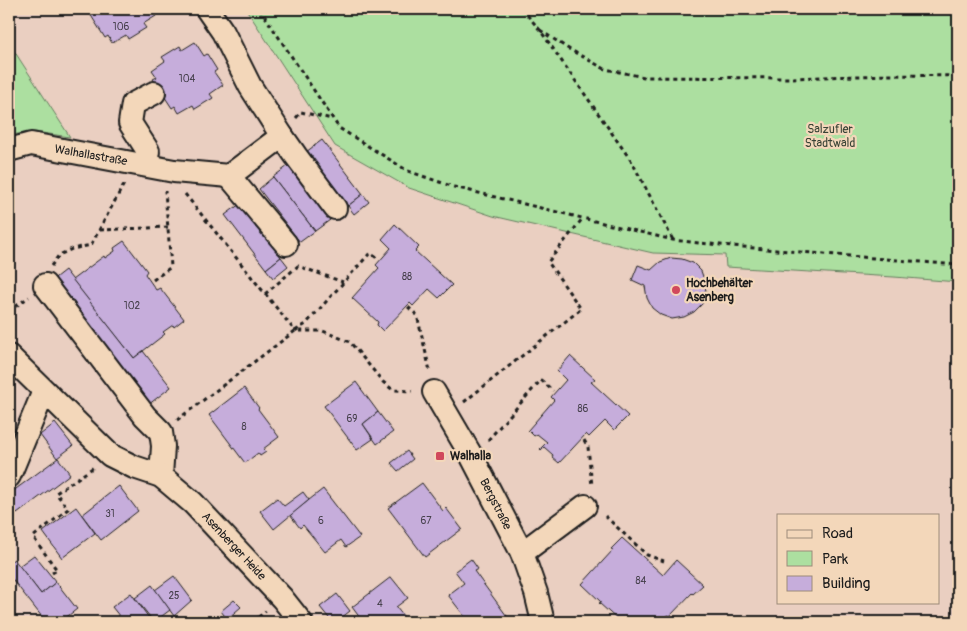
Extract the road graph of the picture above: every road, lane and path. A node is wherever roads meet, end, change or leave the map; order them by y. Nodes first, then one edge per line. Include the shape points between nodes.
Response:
1 (207, 9) edge
2 (260, 9) edge
3 (522, 9) edge
4 (540, 30) junction
5 (958, 76) edge
6 (154, 93) dead end
7 (332, 119) junction
8 (282, 136) junction
9 (9, 150) edge
10 (153, 166) junction
11 (229, 176) junction
12 (335, 208) dead end
13 (584, 218) junction
14 (168, 227) junction
15 (99, 230) junction
16 (673, 240) junction
17 (286, 244) dead end
18 (376, 258) dead end
19 (958, 265) edge
20 (153, 280) dead end
21 (343, 282) junction
22 (45, 286) junction
23 (265, 294) junction
24 (408, 307) dead end
25 (9, 311) edge
26 (295, 331) junction
27 (9, 356) edge
28 (44, 391) junction
29 (553, 391) dead end
30 (434, 392) junction
31 (448, 415) junction
32 (161, 432) junction
33 (490, 438) dead end
34 (584, 440) dead end
35 (110, 455) junction
36 (9, 476) edge
37 (161, 476) junction
38 (590, 504) junction
39 (522, 553) junction
40 (664, 561) dead end
41 (52, 572) dead end
42 (301, 622) edge
43 (543, 622) edge

1 - 8 street
2 - 7 path
3 - 4 path
4 - 5 path via 605,69 644,77
4 - 16 path via 632,162
6 - 10 street via 133,104 130,123
7 - 8 path via 301,112
7 - 13 path via 339,128 408,171 454,187
8 - 11 street
8 - 12 street
9 - 10 street, Walhallastraße via 32,144
10 - 11 street, Walhallastraße
10 - 14 path
10 - 15 path via 125,182
10 - 23 path via 173,180
11 - 17 street
13 - 16 path
13 - 31 path via 548,262 581,309
14 - 15 path
14 - 20 path via 171,267
15 - 22 path via 91,245 59,255 47,271
16 - 19 path
18 - 21 path via 370,253
21 - 23 path via 298,266
21 - 26 path via 306,324
22 - 25 path
22 - 32 street
23 - 26 path
24 - 30 path via 417,315
26 - 30 path via 323,331 350,342 393,390
26 - 32 path
27 - 28 street
28 - 35 street
28 - 36 street
29 - 33 path via 541,380
30 - 31 street, Bergstraße
31 - 39 street, Bergstraße
32 - 37 street
34 - 38 path via 588,447
35 - 37 street
35 - 41 path via 56,493 68,509 33,537 57,570
37 - 42 street, Asenberger Heide via 193,503
38 - 39 street
38 - 40 path via 648,555
39 - 43 street, Bergstraße

